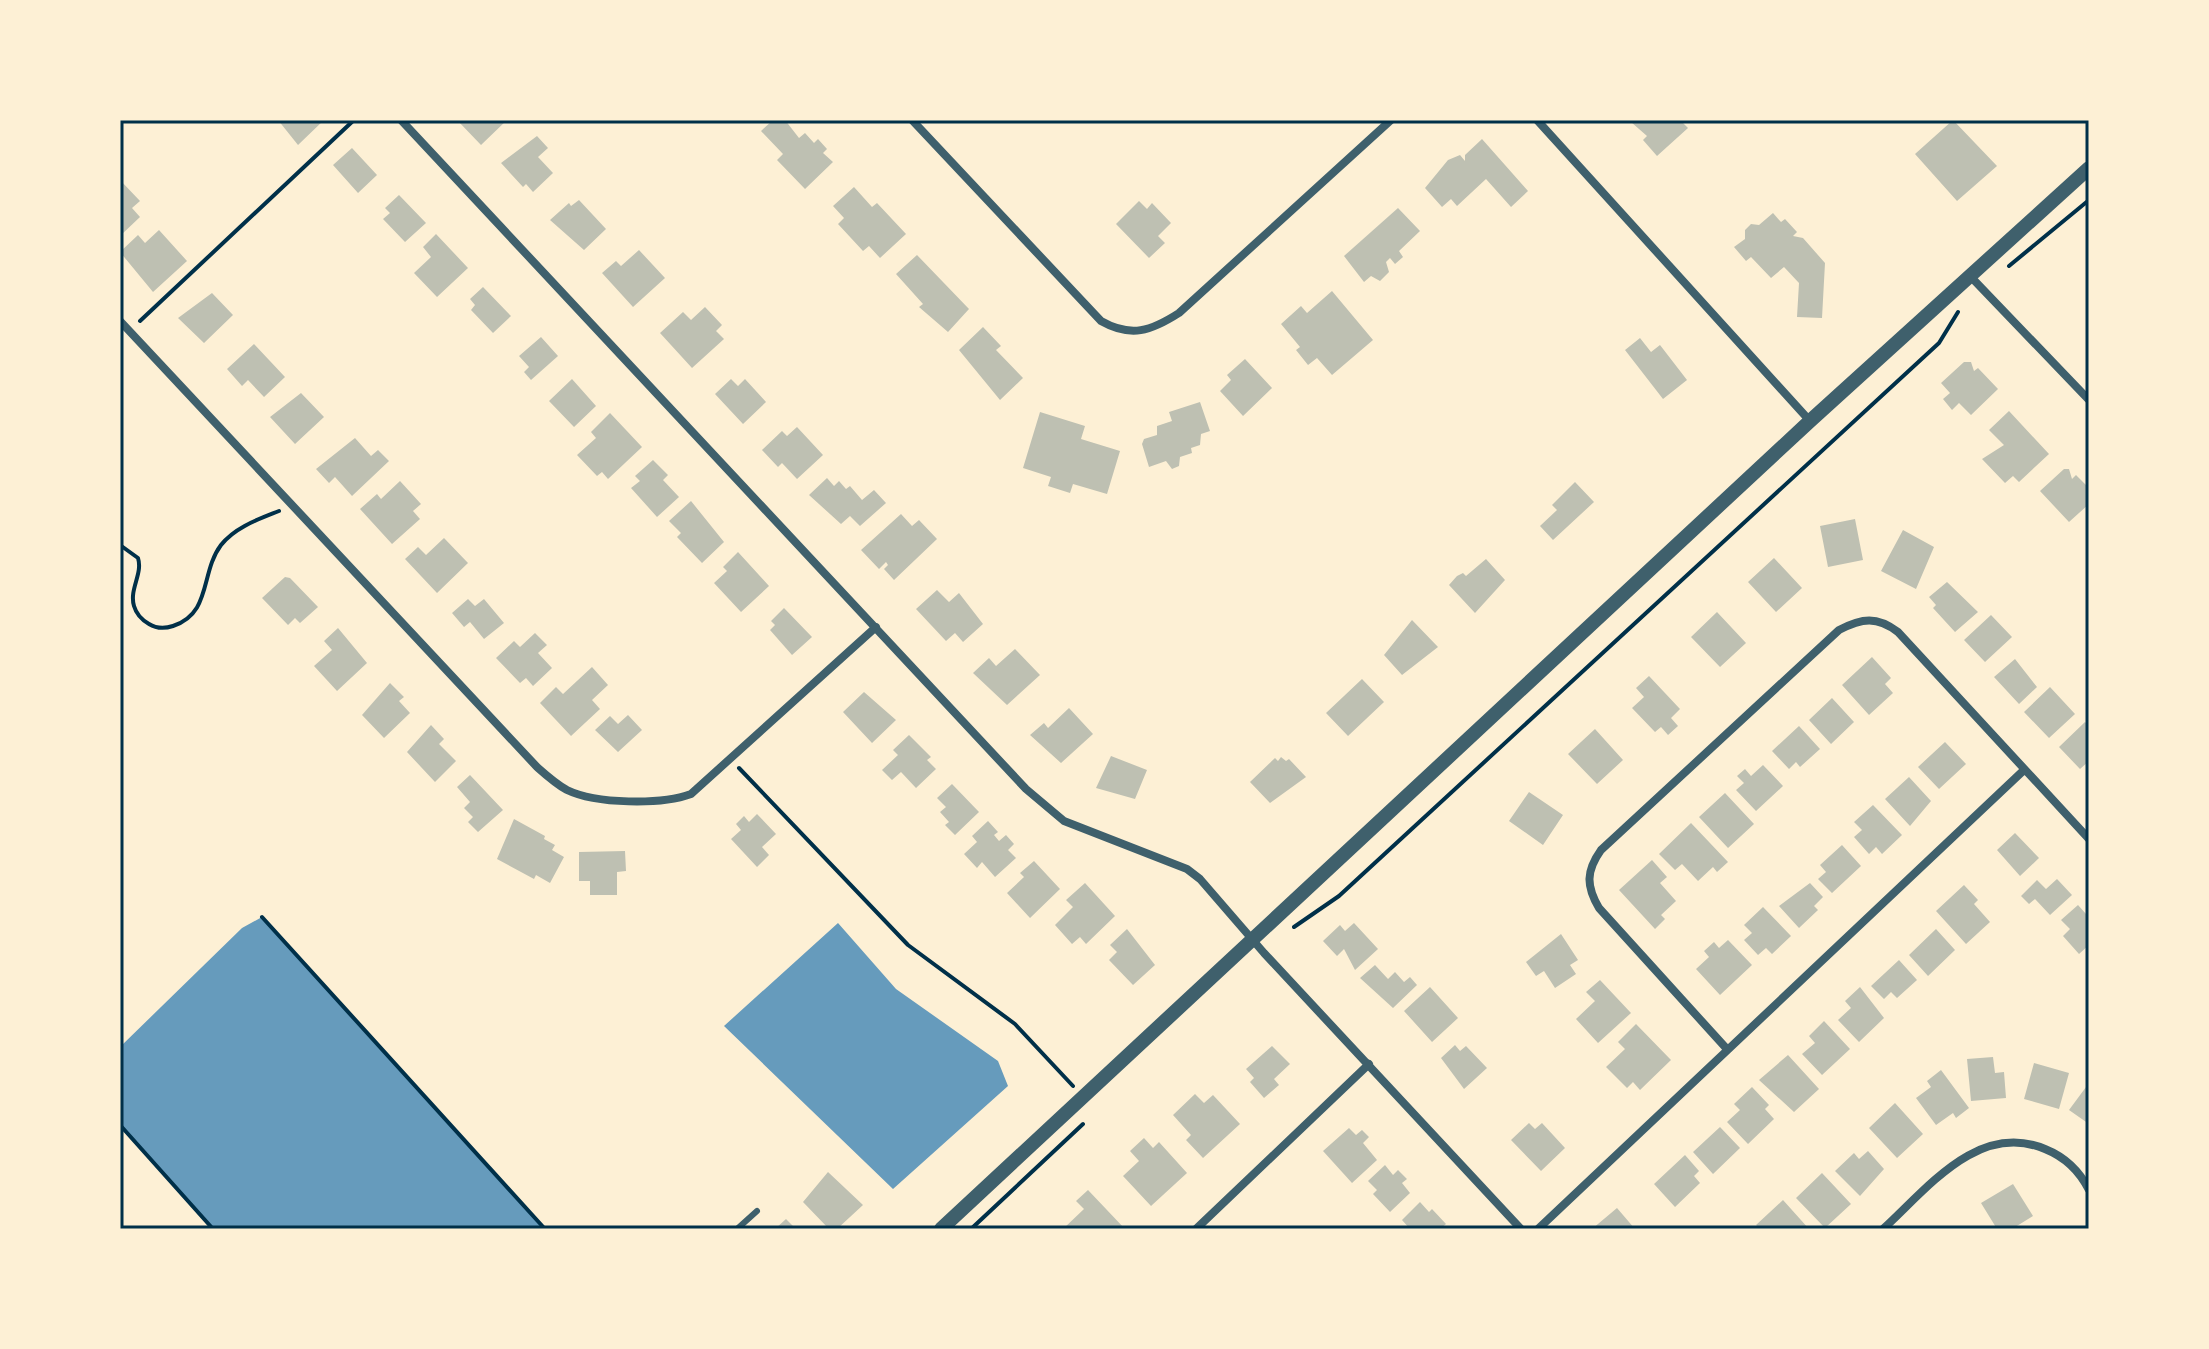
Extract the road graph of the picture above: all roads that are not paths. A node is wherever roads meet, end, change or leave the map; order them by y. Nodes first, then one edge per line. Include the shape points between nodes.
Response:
1 (401, 120) edge
2 (912, 120) edge
3 (1391, 120) edge
4 (1537, 120) edge
5 (2089, 168) edge
6 (1977, 282) junction
7 (120, 321) edge
8 (2089, 400) edge
9 (1810, 421) junction
10 (876, 627) junction
11 (2024, 770) junction
12 (2089, 839) edge
13 (1253, 939) junction
14 (1726, 1048) junction
15 (1369, 1064) junction
16 (2089, 1190) edge
17 (757, 1211) dead end
18 (737, 1229) edge
19 (941, 1229) edge
20 (1196, 1229) edge
21 (1521, 1229) edge
22 (1538, 1229) edge
23 (1883, 1229) edge

1 - 10 street
2 - 3 street via 1101,321 1119,331 1139,333 1179,313
4 - 9 street
5 - 6 street
6 - 8 street
6 - 9 street
7 - 10 street via 537,767 568,791 660,802 703,786
9 - 13 street
10 - 13 street via 1047,809 1064,821 1187,869 1214,891
11 - 12 street
11 - 14 street
11 - 14 street via 1898,632 1869,619 1839,630 1601,850 1588,879 1599,908
13 - 15 street
13 - 19 street
14 - 22 street
15 - 20 street
15 - 21 street
16 - 23 street via 2076,1167 2047,1149 2012,1141 1992,1143 1955,1164
17 - 18 lane

